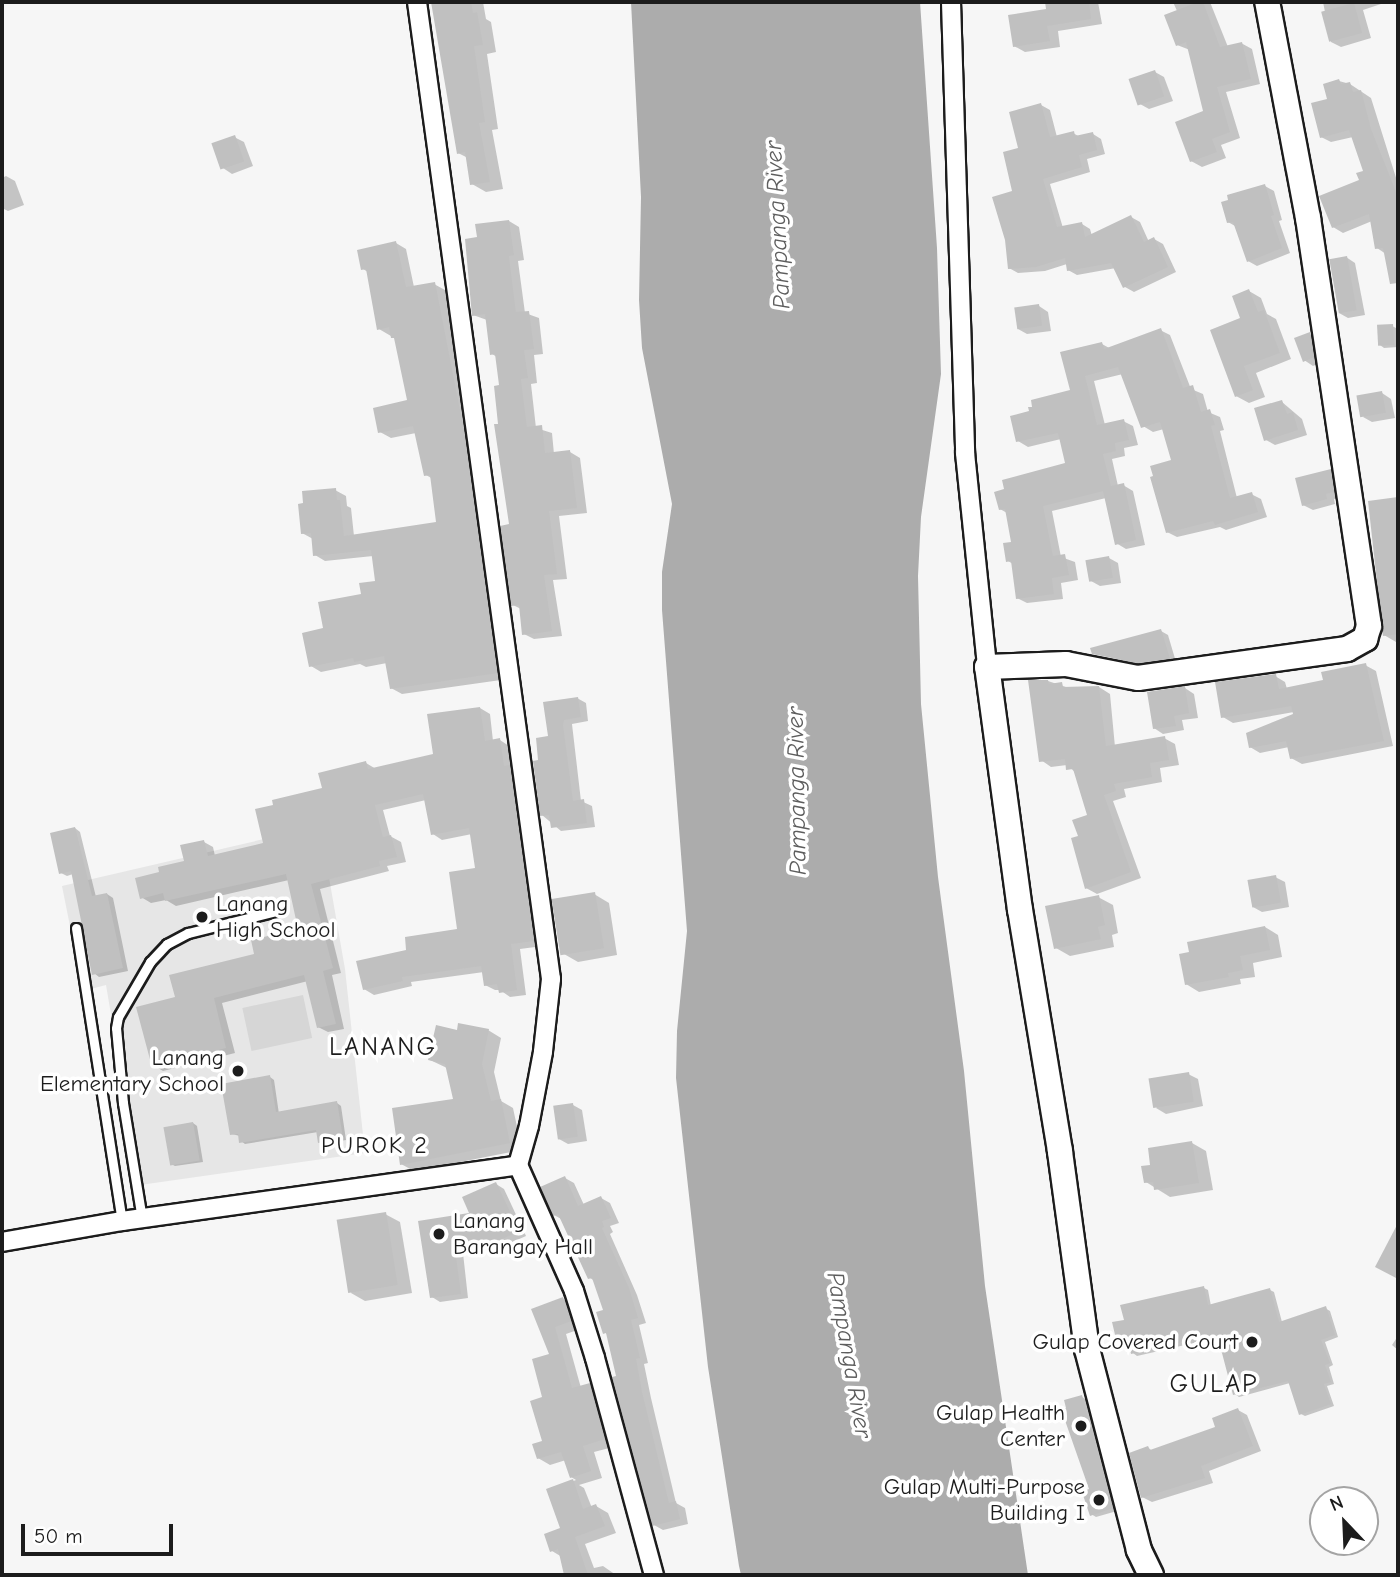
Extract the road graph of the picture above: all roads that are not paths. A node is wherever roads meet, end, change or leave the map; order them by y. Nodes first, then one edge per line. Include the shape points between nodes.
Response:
1 (417, 2) edge
2 (951, 2) edge
3 (1267, 2) edge
4 (987, 667) junction
5 (276, 911) dead end
6 (76, 928) dead end
7 (518, 1165) junction
8 (142, 1219) junction
9 (122, 1222) junction
10 (2, 1242) edge
11 (654, 1575) edge
12 (1151, 1575) edge

1 - 7 street via 551,979 543,1052
2 - 4 street via 965,453
3 - 4 street via 1308,218 1369,626 1365,639 1347,649 1138,678 1066,664
4 - 12 street via 1087,1349 1139,1550
5 - 8 lane via 188,933 167,944 150,962 118,1017 123,1103
6 - 9 lane
7 - 8 street
7 - 11 street via 574,1291
8 - 9 street
9 - 10 street

